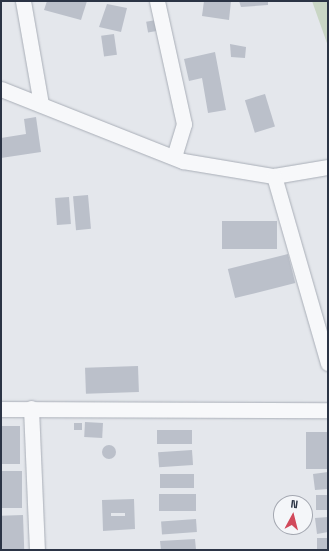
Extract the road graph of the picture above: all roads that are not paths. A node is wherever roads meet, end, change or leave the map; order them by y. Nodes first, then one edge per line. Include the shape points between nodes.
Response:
1 (23, 1) edge
2 (157, 1) edge
3 (1, 89) edge
4 (41, 104) junction
5 (174, 158) junction
6 (328, 167) edge
7 (274, 176) junction
8 (328, 363) edge
9 (31, 408) junction
10 (1, 409) edge
11 (328, 410) edge
12 (37, 550) edge

1 - 4 street via 28,47
2 - 5 street via 184,124
3 - 4 street
4 - 5 street
5 - 7 street via 244,174
6 - 7 street
7 - 8 street
9 - 10 street
9 - 11 street
9 - 12 street

